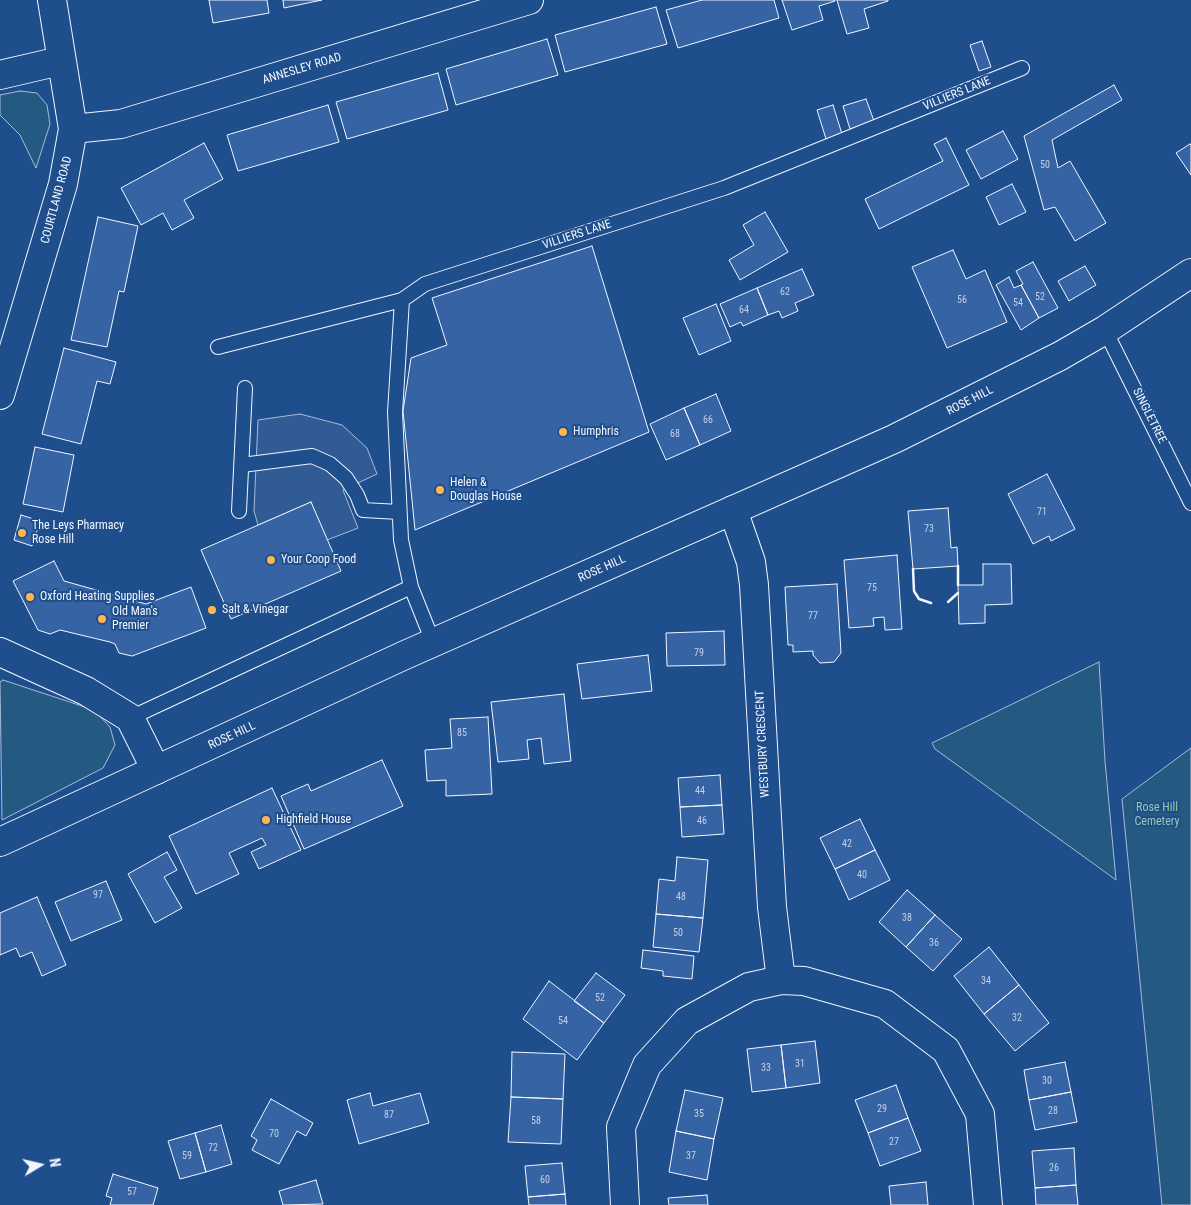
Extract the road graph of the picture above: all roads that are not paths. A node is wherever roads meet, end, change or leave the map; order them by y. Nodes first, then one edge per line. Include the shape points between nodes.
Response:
1 (52, 0) edge
2 (529, 0) edge
3 (60, 61) junction
4 (1022, 68) dead end
5 (0, 75) edge
6 (73, 129) junction
7 (1191, 273) edge
8 (402, 300) junction
9 (1105, 330) junction
10 (218, 347) dead end
11 (246, 388) dead end
12 (0, 395) edge
13 (242, 465) junction
14 (1191, 503) edge
15 (733, 510) junction
16 (239, 511) dead end
17 (399, 512) junction
18 (411, 586) junction
19 (433, 642) junction
20 (0, 652) edge
21 (130, 718) junction
22 (156, 770) junction
23 (0, 842) edge
24 (781, 980) junction
25 (625, 1205) edge
26 (988, 1205) edge

1 - 3 street, COURTLAND ROAD
2 - 6 street, ANNESLEY ROAD via 121,124
3 - 5 street
3 - 6 street, COURTLAND ROAD
4 - 8 lane, VILLIERS LANE via 724,188 425,284
6 - 12 street, COURTLAND ROAD via 63,184
7 - 9 street, ROSE HILL
8 - 10 lane
8 - 17 lane via 395,412
9 - 14 lane, SINGLETREE
9 - 15 street, ROSE HILL via 1060,356 894,438
11 - 13 lane
13 - 16 lane
13 - 17 lane via 312,456 330,464 346,478 363,510
15 - 19 street, ROSE HILL
15 - 24 street, WESTBURY CRESCENT via 754,585 772,907
17 - 18 lane via 401,540
18 - 19 lane
18 - 21 lane
19 - 22 street, ROSE HILL
20 - 21 street via 86,691
21 - 22 street
22 - 23 street, ROSE HILL
24 - 25 street via 749,987 687,1021 647,1065 621,1127
24 - 26 street via 804,980 885,1004 946,1050 980,1114

